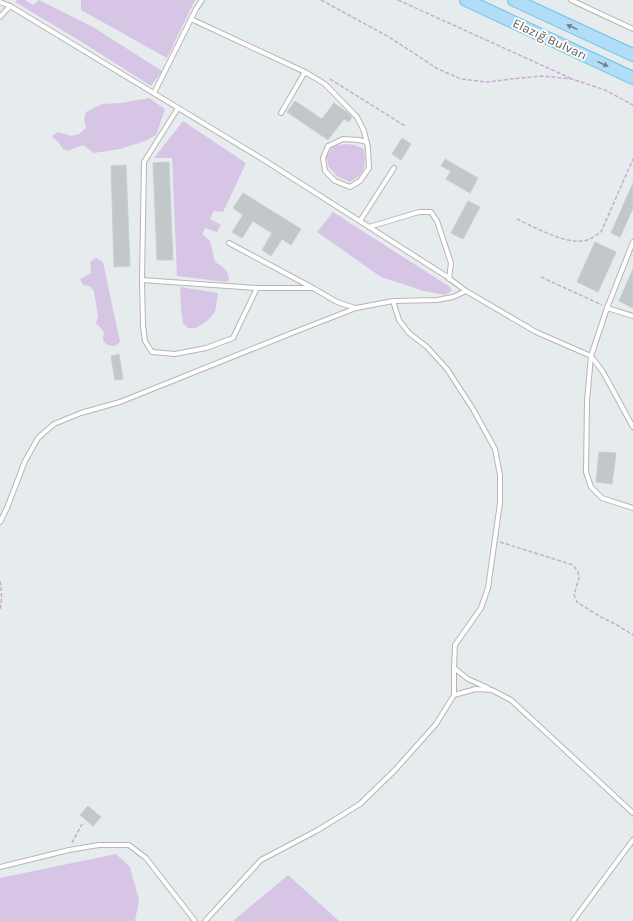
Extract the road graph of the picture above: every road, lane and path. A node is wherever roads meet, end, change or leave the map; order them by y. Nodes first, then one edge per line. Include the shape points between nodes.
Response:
1 (202, 0) edge
2 (320, 0) edge
3 (398, 0) edge
4 (466, 0) edge
5 (514, 0) edge
6 (570, 0) edge
7 (0, 2) edge
8 (10, 6) junction
9 (0, 17) edge
10 (191, 18) junction
11 (633, 29) edge
12 (633, 55) edge
13 (306, 72) junction
14 (324, 76) dead end
15 (633, 78) edge
16 (572, 79) junction
17 (154, 93) junction
18 (633, 105) edge
19 (178, 108) junction
20 (281, 113) dead end
21 (405, 126) dead end
22 (367, 142) junction
23 (633, 158) edge
24 (394, 168) dead end
25 (517, 220) dead end
26 (360, 221) junction
27 (369, 227) junction
28 (633, 242) edge
29 (229, 243) dead end
30 (541, 277) dead end
31 (449, 279) junction
32 (142, 280) junction
33 (257, 288) junction
34 (314, 288) junction
35 (466, 291) junction
36 (393, 301) junction
37 (356, 308) junction
38 (607, 308) junction
39 (633, 316) edge
40 (591, 356) junction
41 (633, 427) edge
42 (633, 508) edge
43 (0, 522) edge
44 (494, 541) junction
45 (0, 581) edge
46 (0, 610) edge
47 (633, 635) edge
48 (454, 668) junction
49 (492, 690) junction
50 (454, 695) junction
51 (633, 814) edge
52 (82, 824) dead end
53 (633, 840) edge
54 (69, 850) junction
55 (0, 867) edge
56 (195, 921) edge
57 (205, 921) edge
58 (573, 921) edge

1 - 10 lane
2 - 16 path via 389,37 438,69 461,79 487,82 542,76
3 - 16 path
4 -> 15 main road, Elazığ Bulvarı
12 -> 5 main road, Elazığ Bulvarı
6 - 11 lane
7 - 8 lane
8 - 9 lane
8 - 17 lane
10 - 13 lane
10 - 17 lane
13 - 20 lane
13 - 22 lane via 325,84 357,117
14 - 21 path
16 - 18 path via 604,90
17 - 19 lane
19 - 26 lane
19 - 32 lane via 144,162
22 - 22 lane via 369,168 360,181 350,187 335,181 325,171 323,158 328,146 343,139
23 - 25 path via 601,232 594,237 582,241 564,240
24 - 26 lane
26 - 27 lane
27 - 31 lane
27 - 31 lane via 420,212 431,212 437,220 451,263
28 - 38 lane
29 - 34 lane
30 - 38 path
31 - 35 lane
32 - 33 lane
32 - 33 lane via 143,326 146,341 152,352 175,354 206,348 233,338
33 - 34 lane
34 - 37 lane via 338,302
35 - 36 lane via 437,300
35 - 40 lane via 536,332
36 - 37 lane
36 - 44 lane via 399,320 408,333 427,347 447,369 473,408 495,450 500,475 500,503
37 - 43 lane via 127,400 81,413 54,424 38,438 25,461
38 - 39 lane
38 - 40 lane
40 - 41 lane via 603,372
40 - 42 lane via 587,401 586,472 591,487 602,498
44 - 47 path via 573,565 579,578 574,595 577,602
44 - 48 lane via 488,588 481,608 455,646
45 - 46 path
48 - 49 lane via 468,679
48 - 50 lane
49 - 50 lane via 476,689
49 - 51 lane via 511,700
50 - 57 lane via 436,724 360,804 261,860
52 - 54 path
53 - 58 lane
54 - 55 lane
54 - 56 lane via 98,845 129,845 146,858

